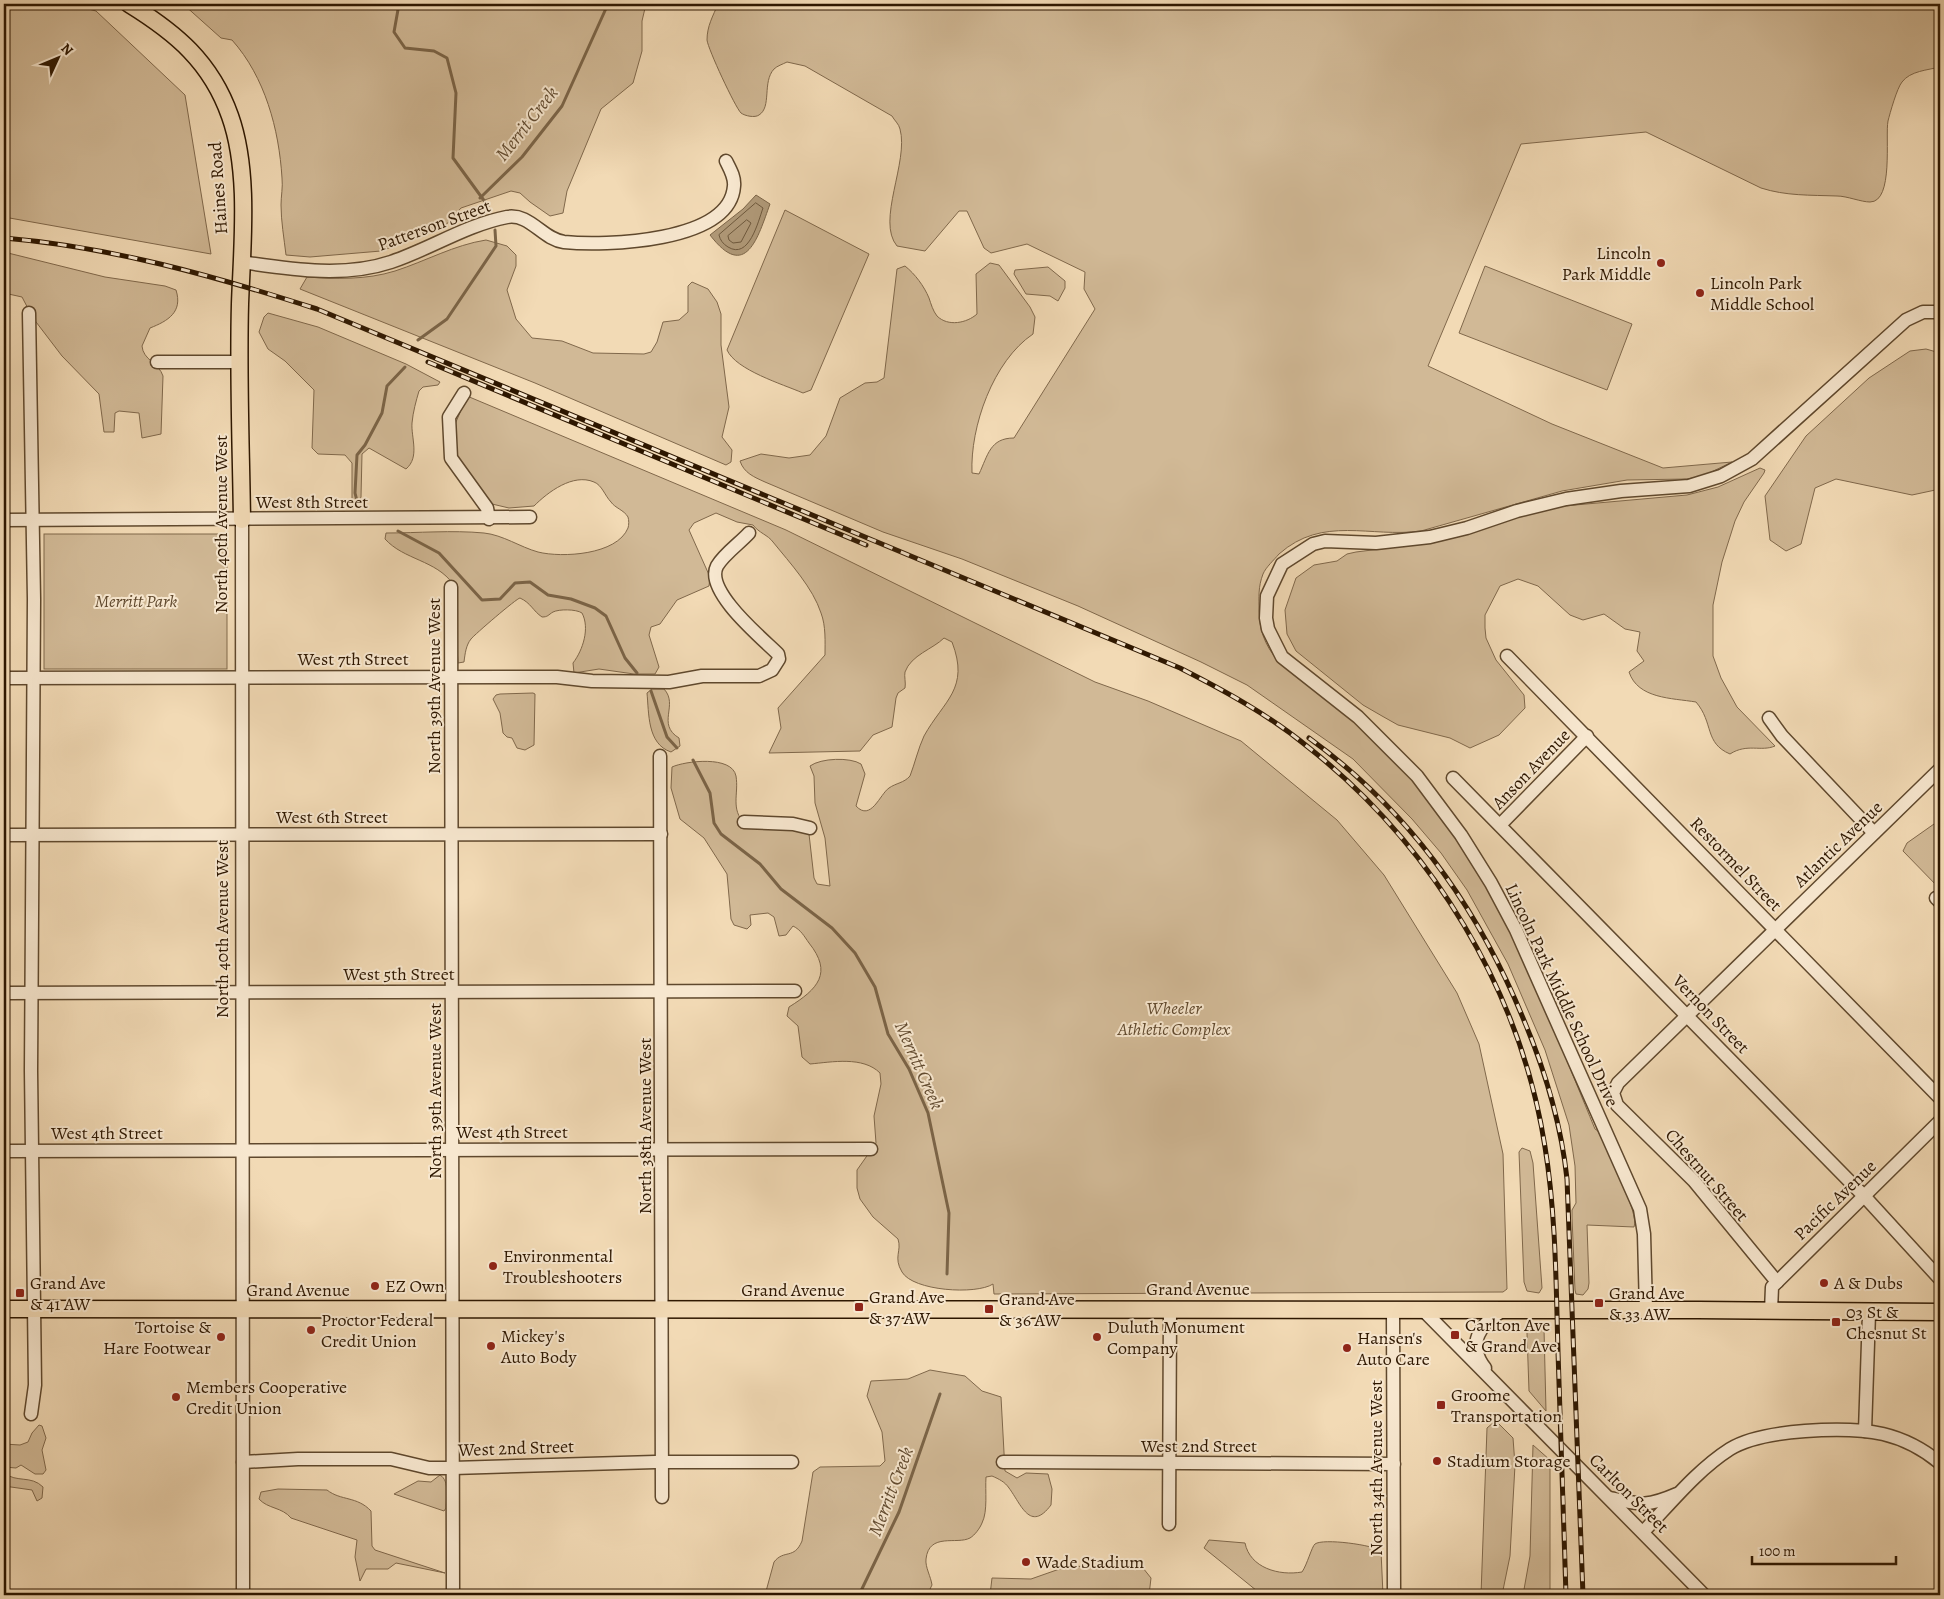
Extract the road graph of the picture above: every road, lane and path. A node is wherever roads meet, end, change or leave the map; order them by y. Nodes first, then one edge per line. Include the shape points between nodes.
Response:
1 (129, 4) edge
2 (726, 162) dead end
3 (241, 262) junction
4 (1940, 312) edge
5 (29, 313) dead end
6 (157, 362) dead end
7 (240, 362) junction
8 (464, 393) dead end
9 (530, 517) dead end
10 (489, 519) junction
11 (4, 520) edge
12 (31, 520) junction
13 (242, 520) junction
14 (749, 533) dead end
15 (451, 587) dead end
16 (1507, 656) dead end
17 (451, 676) junction
18 (32, 677) junction
19 (242, 677) junction
20 (4, 678) edge
21 (1769, 718) dead end
22 (1587, 736) junction
23 (660, 756) dead end
24 (1940, 769) edge
25 (1453, 778) dead end
26 (744, 822) dead end
27 (1500, 825) junction
28 (810, 828) dead end
29 (1874, 833) junction
30 (31, 834) junction
31 (242, 834) junction
32 (452, 834) junction
33 (661, 834) junction
34 (4, 835) edge
35 (1775, 929) junction
36 (661, 991) junction
37 (795, 991) dead end
38 (241, 992) junction
39 (453, 992) junction
40 (4, 993) edge
41 (32, 993) junction
42 (1688, 1015) junction
43 (1613, 1093) joint
44 (1940, 1098) edge
45 (1940, 1121) edge
46 (662, 1148) junction
47 (871, 1149) dead end
48 (242, 1150) junction
49 (452, 1150) junction
50 (4, 1151) edge
51 (32, 1151) junction
52 (1865, 1196) junction
53 (1940, 1278) edge
54 (1777, 1282) junction
55 (4, 1309) edge
56 (34, 1309) junction
57 (663, 1309) junction
58 (1170, 1309) junction
59 (242, 1310) junction
60 (451, 1310) junction
61 (1393, 1310) junction
62 (1422, 1310) junction
63 (1504, 1310) junction
64 (1646, 1310) junction
65 (1771, 1311) junction
66 (1869, 1312) junction
67 (1940, 1312) edge
68 (1502, 1390) junction
69 (32, 1414) dead end
70 (1865, 1431) junction
71 (242, 1462) junction
72 (792, 1462) dead end
73 (1004, 1462) dead end
74 (663, 1463) junction
75 (1169, 1463) junction
76 (1940, 1463) edge
77 (1394, 1464) junction
78 (453, 1468) junction
79 (1682, 1492) junction
80 (662, 1497) dead end
81 (1609, 1498) junction
82 (1169, 1524) dead end
83 (1643, 1532) junction
84 (243, 1595) edge
85 (453, 1595) edge
86 (1394, 1595) edge
87 (1704, 1595) edge

1 - 3 main road, Haines Road via 176,35 193,52 208,72 230,116 236,137 242,198
2 - 3 street, Patterson Street via 733,175 734,187 729,200 718,215 694,229 634,241 595,244 552,239 526,220 508,217 480,225 390,262 353,270 325,271
3 - 7 main road, North 40th Avenue West
4 - 64 street, Lincoln Park Middle School Drive via 1923,312 1906,320 1752,459 1721,476 1689,486 1566,499 1430,537 1392,542 1326,541 1313,544 1282,564 1267,596 1268,629 1282,657 1358,718 1417,776 1461,835 1516,930 1640,1210 1644,1234
5 - 12 street
6 - 7 street
7 - 13 main road, North 40th Avenue West
8 - 10 street via 449,416 451,458 479,494
9 - 10 street, West 8th Street
10 - 13 street, West 8th Street
11 - 12 street, West 8th Street
12 - 13 street, West 8th Street
12 - 18 street
13 - 19 street, North 40th Avenue West
14 - 17 street, West 7th Street via 718,565 717,584 737,614 778,654 776,666 769,673 759,676 702,676 669,682
15 - 17 street, North 39th Avenue West
16 - 22 street, Restormel Street
17 - 19 street, West 7th Street
17 - 32 street, North 39th Avenue West
18 - 19 street, West 7th Street
18 - 20 street, West 7th Street
18 - 30 street
19 - 31 street, North 40th Avenue West
21 - 29 street via 1782,736
22 - 27 street, Anson Avenue
22 - 35 street, Restormel Street
23 - 33 street, North 38th Avenue West
24 - 29 street, Atlantic Avenue
25 - 27 street, Vernon Street
26 - 28 street
27 - 42 street, Vernon Street
29 - 35 street, Atlantic Avenue
30 - 31 street, West 6th Street
30 - 34 street, West 6th Street
30 - 41 street
31 - 32 street, West 6th Street
31 - 38 street, North 40th Avenue West
32 - 33 street, West 6th Street
32 - 39 street, North 39th Avenue West
33 - 36 street, North 38th Avenue West
35 - 42 street, Atlantic Avenue
35 - 44 street, Restormel Street
36 - 37 street, West 5th Street
36 - 39 street, West 5th Street
36 - 46 street, North 38th Avenue West
38 - 39 street, West 5th Street
38 - 41 street, West 5th Street
38 - 48 street, North 40th Avenue West
39 - 49 street, North 39th Avenue West
40 - 41 street, West 5th Street
41 - 51 street
42 - 43 street, Atlantic Avenue via 1618,1083
42 - 52 street, Vernon Street
43 - 54 street, Chestnut Street via 1617,1105 1694,1181
45 - 52 street, Pacific Avenue
46 - 47 street, West 4th Street
46 - 49 street, West 4th Street
46 - 57 street, North 38th Avenue West
48 - 49 street, West 4th Street
48 - 51 street, West 4th Street
48 - 59 street, North 40th Avenue West
49 - 60 street, North 39th Avenue West
50 - 51 street, West 4th Street
51 - 56 street
52 - 53 street, Vernon Street
52 - 54 street, Pacific Avenue
54 - 65 street via 1771,1289
55 - 56 main road, Grand Avenue
56 - 59 main road, Grand Avenue
56 - 69 street
57 - 58 main road, Grand Avenue
57 - 60 main road, Grand Avenue
57 - 74 street, North 38th Avenue West
58 - 61 main road, Grand Avenue
58 - 75 street
59 - 60 main road, Grand Avenue
59 - 71 street, North 40th Avenue West
60 - 78 street, North 39th Avenue West
61 - 62 main road, Grand Avenue
61 - 77 street, North 34th Avenue West
62 - 63 main road, Grand Avenue
62 - 68 street, Carlton Street
63 - 64 main road, Grand Avenue
63 - 68 street via 1491,1316 1478,1332 1476,1341 1479,1361
64 - 65 main road, Grand Avenue
65 - 66 main road, Grand Avenue
66 - 67 main road, Grand Avenue
66 - 70 street
68 - 81 street, Carlton Street
70 - 76 street via 1910,1444
70 - 79 street via 1782,1433 1753,1438 1717,1458
71 - 78 street, West 2nd Street via 391,1459 429,1468
71 - 84 street, North 40th Avenue West
72 - 74 street, West 2nd Street
73 - 75 street, West 2nd Street
74 - 78 street, West 2nd Street
74 - 80 street, North 38th Avenue West
75 - 77 street, West 2nd Street
75 - 82 street
77 - 86 street, North 34th Avenue West
78 - 85 street, North 39th Avenue West
79 - 81 street via 1646,1504
79 - 83 street
81 - 83 street, Carlton Street
83 - 87 street, Carlton Street

